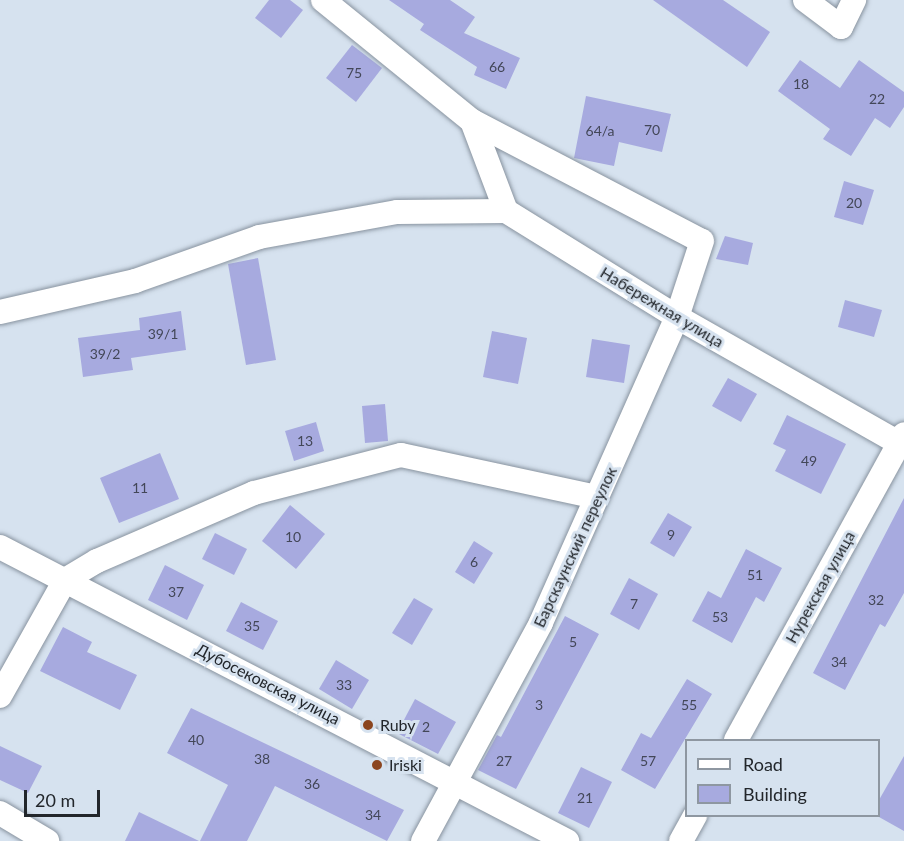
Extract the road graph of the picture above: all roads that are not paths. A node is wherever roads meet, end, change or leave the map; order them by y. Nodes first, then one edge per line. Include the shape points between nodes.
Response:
1 (323, 0) edge
2 (805, 0) edge
3 (854, 0) edge
4 (472, 121) junction
5 (506, 212) junction
6 (0, 312) edge
7 (677, 317) junction
8 (902, 441) edge
9 (597, 497) junction
10 (0, 547) edge
11 (65, 580) junction
12 (0, 696) edge
13 (737, 739) edge
14 (456, 780) junction
15 (0, 813) edge
16 (694, 817) edge
17 (47, 841) edge
18 (423, 841) edge
19 (567, 841) edge
20 (681, 841) edge

1 - 4 street
2 - 3 street via 841,27
4 - 5 street
4 - 7 street, Барскаунский переулок via 702,241
5 - 6 street via 397,212 259,237 135,281
5 - 7 street, Набережная улица
7 - 8 street, Набережная улица
7 - 9 street, Барскаунский переулок
8 - 13 street, Нурекская улица
9 - 11 street via 401,455 254,493 97,561
9 - 14 street, Барскаунский переулок via 541,623
10 - 11 street, Дубосековская улица
11 - 12 street
11 - 14 street, Дубосековская улица
14 - 18 street, Барскаунский переулок
14 - 19 street, Дубосековская улица
15 - 17 street
16 - 20 street

